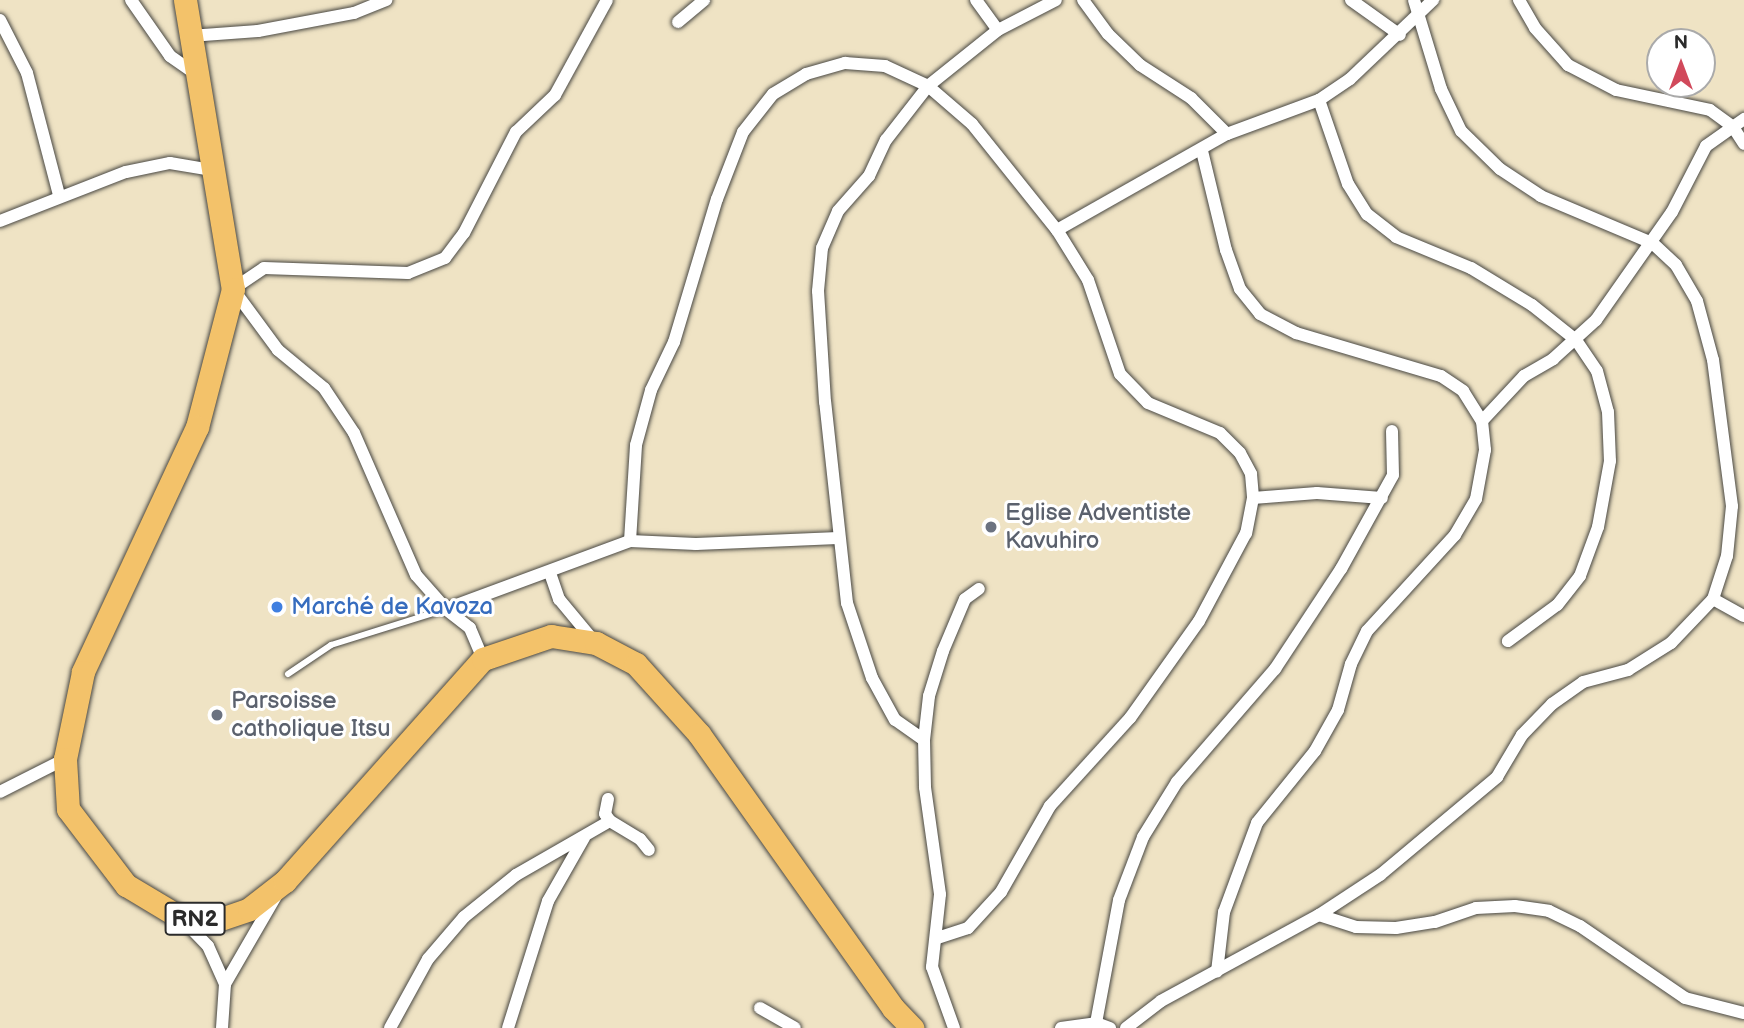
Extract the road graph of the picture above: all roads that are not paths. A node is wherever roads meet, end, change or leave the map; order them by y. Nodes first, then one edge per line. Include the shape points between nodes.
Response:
1 (131, 0) edge
2 (185, 0) edge
3 (386, 0) edge
4 (607, 0) edge
5 (704, 0) edge
6 (976, 0) edge
7 (1056, 0) edge
8 (1083, 0) edge
9 (1351, 0) edge
10 (1433, 0) edge
11 (1519, 0) edge
12 (1415, 6) edge
13 (0, 20) edge
14 (678, 22) dead end
15 (998, 30) junction
16 (1400, 35) junction
17 (190, 36) junction
18 (196, 74) junction
19 (928, 86) junction
20 (1319, 100) junction
21 (1739, 123) edge
22 (1227, 134) junction
23 (1744, 144) edge
24 (1202, 151) junction
25 (212, 170) junction
26 (59, 195) junction
27 (0, 221) edge
28 (1057, 230) junction
29 (1653, 243) junction
30 (233, 289) junction
31 (1576, 340) junction
32 (1482, 421) junction
33 (1392, 431) dead end
34 (1253, 498) junction
35 (1382, 498) junction
36 (838, 538) junction
37 (630, 541) junction
38 (550, 573) junction
39 (979, 589) dead end
40 (1713, 599) junction
41 (446, 609) junction
42 (1744, 616) edge
43 (1508, 641) dead end
44 (596, 643) junction
45 (483, 659) junction
46 (288, 674) dead end
47 (924, 740) junction
48 (65, 760) junction
49 (0, 792) edge
50 (608, 799) dead end
51 (610, 821) junction
52 (584, 837) junction
53 (649, 850) dead end
54 (285, 881) junction
55 (1319, 915) junction
56 (181, 918) junction
57 (937, 938) junction
58 (1217, 972) junction
59 (225, 984) junction
60 (760, 1008) dead end
61 (1744, 1013) edge
62 (1096, 1023) junction
63 (222, 1028) edge
64 (390, 1028) edge
65 (508, 1028) edge
66 (795, 1028) edge
67 (912, 1028) edge
68 (954, 1028) edge
69 (1061, 1028) edge
70 (1110, 1028) edge
71 (1126, 1028) edge

1 - 18 street via 170,56
2 - 17 highway, RN2
3 - 17 street via 354,13 258,31
4 - 30 street via 555,95 516,132 464,233 445,258 408,272 264,268
5 - 14 street
6 - 15 street
7 - 15 street
8 - 22 street via 1108,34 1140,65 1191,98
9 - 16 street
10 - 12 street
11 - 21 street via 1535,28 1568,65 1616,90 1710,110
12 - 16 street
12 - 29 street via 1441,89 1461,131 1500,169 1541,196
13 - 26 street via 27,73
15 - 19 street
16 - 20 street
17 - 18 highway, RN2
18 - 25 highway, RN2
19 - 28 street via 972,124
19 - 36 street via 886,140 869,176 838,211 822,248 819,305
19 - 37 street via 885,66 845,63 806,74 773,93 743,132 717,199 674,342 651,390 636,445
20 - 22 street
20 - 31 street via 1348,184 1367,214 1396,237 1471,268 1532,305
21 - 23 street
21 - 29 street via 1706,146
22 - 24 street
24 - 28 street
24 - 32 street via 1226,250 1240,289 1260,314 1296,333 1441,376 1463,391
25 - 26 street via 170,163 125,172
25 - 30 highway, RN2
26 - 27 street
28 - 34 street via 1088,280 1120,374 1148,403 1220,433 1240,453 1251,474
29 - 31 street
29 - 40 street via 1676,265 1696,301 1713,360 1732,506 1727,556
30 - 41 street via 278,350 324,388 346,421 416,575
30 - 48 highway, RN2 via 197,427 83,671
31 - 32 street via 1524,376
31 - 43 street via 1597,371 1608,412 1610,460 1598,527 1580,576 1557,605
32 - 58 street via 1485,450 1476,499 1455,535 1419,579 1367,631 1351,664 1338,710 1315,751 1258,823 1224,912
33 - 35 street via 1393,475
34 - 35 street via 1317,493
34 - 57 street via 1246,533 1199,621 1130,718 1050,806 1001,892 968,928
35 - 62 street via 1275,669 1177,782 1143,837 1119,900
36 - 37 street via 696,544
36 - 47 street via 847,603 872,678 895,720
37 - 38 street
38 - 41 street
38 - 44 street via 559,599
39 - 47 street via 965,599 943,651 929,696
40 - 42 street
40 - 55 street via 1671,643 1628,670 1583,682 1552,704 1522,735 1497,777 1380,876
41 - 45 street via 470,628
41 - 46 lane via 331,645
44 - 45 highway, RN2 via 551,636
44 - 67 highway, RN2 via 636,664 699,734 893,1008
45 - 54 highway, RN2
47 - 57 street via 925,787 940,894
48 - 49 street
48 - 56 highway, RN2 via 68,809 125,885
50 - 51 street via 605,814
51 - 52 street
51 - 53 street
52 - 64 street via 516,875 464,917 428,959
52 - 65 street via 548,901
54 - 56 highway, RN2 via 249,909 215,921
54 - 59 street
55 - 58 street
55 - 61 street via 1356,927 1396,928 1435,922 1476,908 1515,906 1549,911 1580,926 1685,999
56 - 59 street via 208,946
57 - 68 street via 932,967
58 - 71 street via 1161,1001
59 - 63 street
60 - 66 street
62 - 69 street
62 - 70 street

